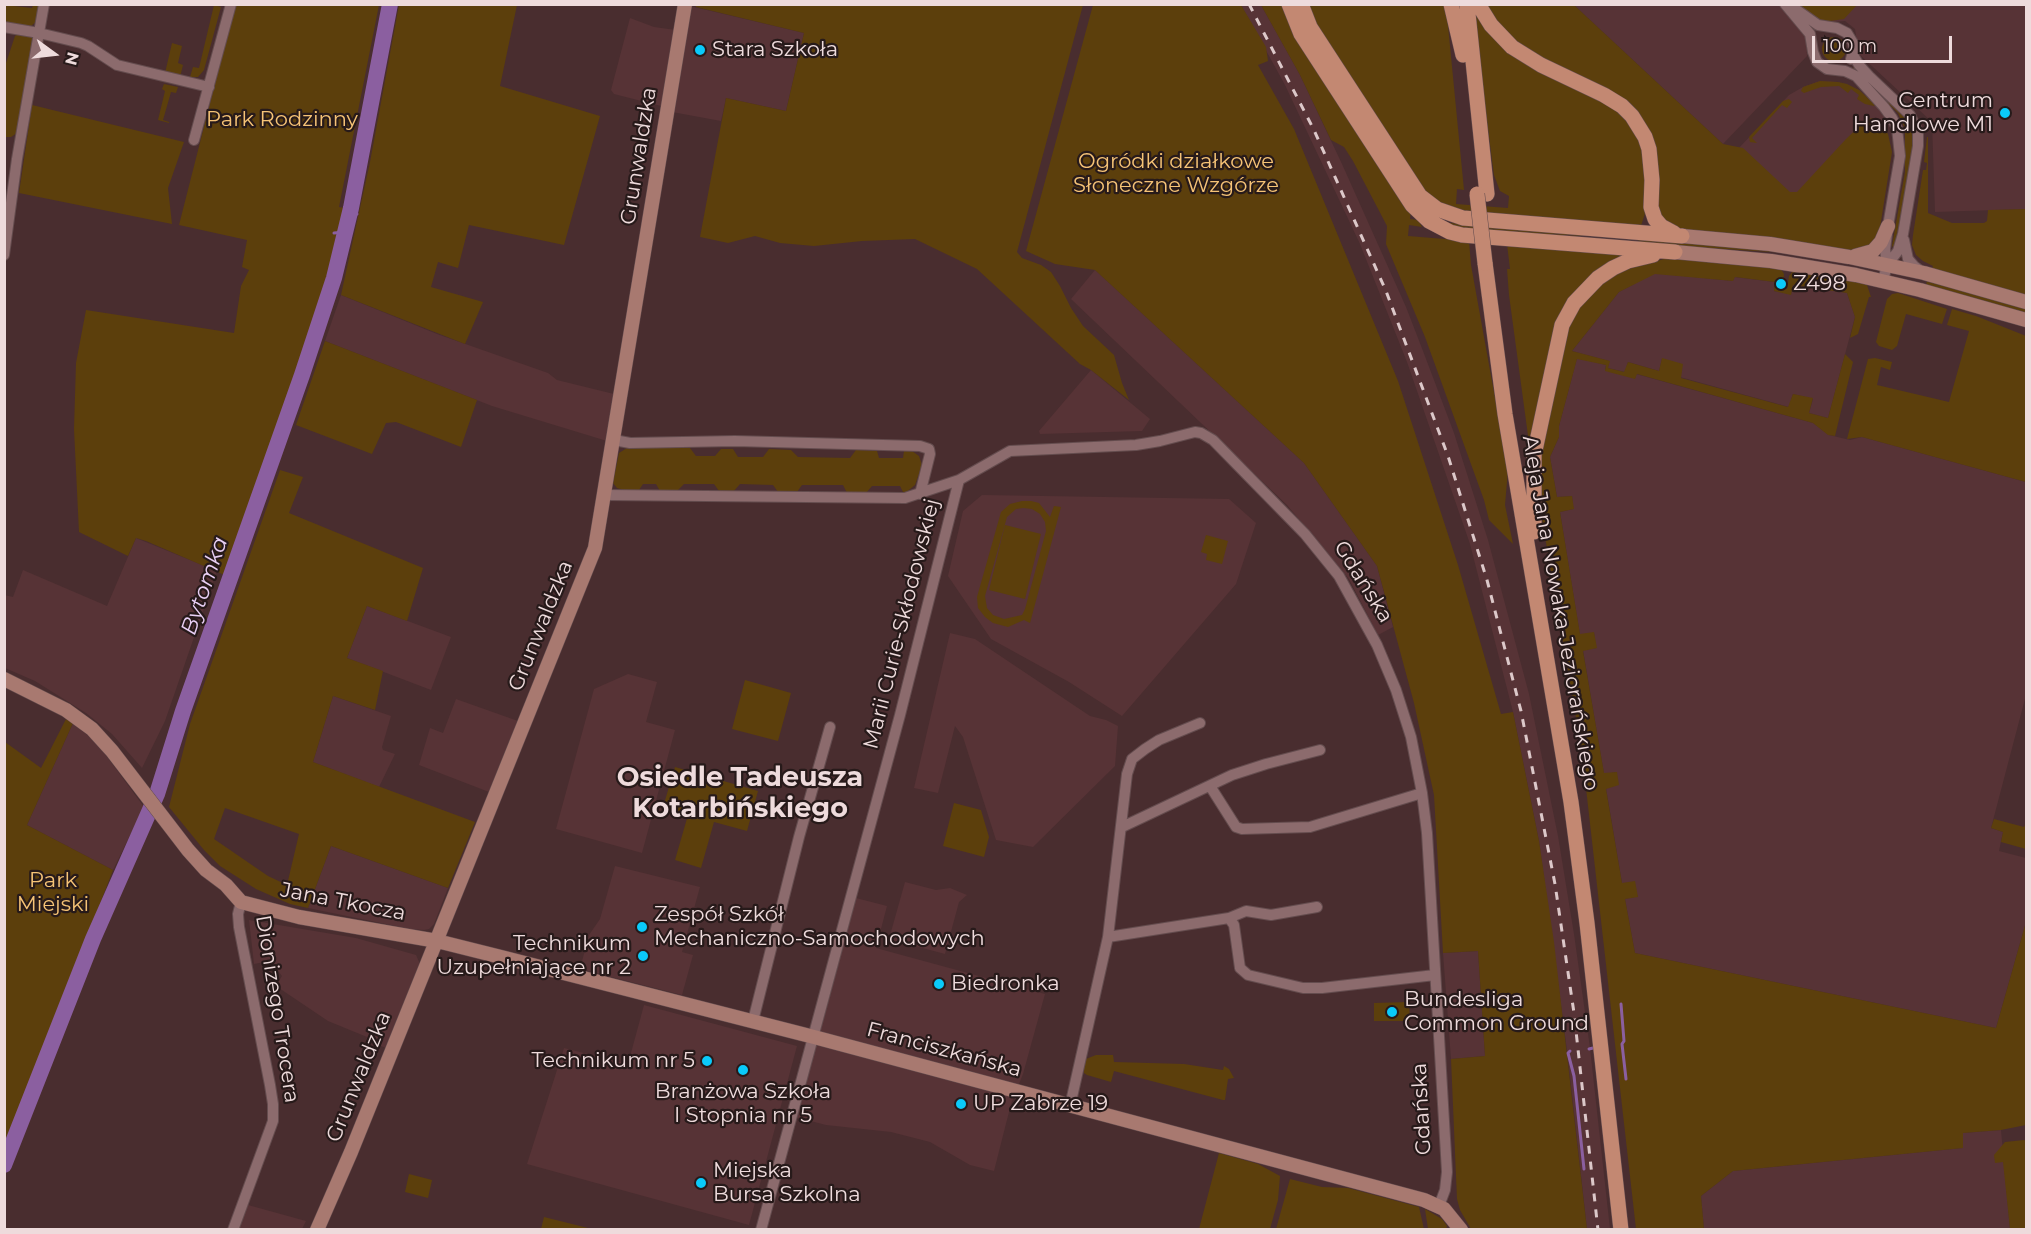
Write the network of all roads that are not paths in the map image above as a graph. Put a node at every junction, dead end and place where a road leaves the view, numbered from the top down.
1 (44, 4) edge
2 (231, 4) edge
3 (685, 4) edge
4 (1289, 4) edge
5 (1301, 4) edge
6 (1452, 4) edge
7 (1457, 4) edge
8 (1467, 4) edge
9 (1478, 4) edge
10 (1787, 4) edge
11 (4, 27) edge
12 (1830, 28) junction
13 (39, 33) junction
14 (1812, 47) junction
15 (1854, 54) junction
16 (1462, 55) junction
17 (1837, 70) junction
18 (209, 87) junction
19 (194, 140) dead end
20 (1482, 194) junction
21 (1651, 207) junction
22 (1888, 226) junction
23 (1639, 232) junction
24 (1903, 234) junction
25 (1682, 236) junction
26 (1611, 248) junction
27 (1675, 252) junction
28 (4, 255) edge
29 (1716, 255) junction
30 (1849, 257) junction
31 (1490, 263) junction
32 (1887, 265) junction
33 (1924, 273) junction
34 (1883, 281) junction
35 (2026, 302) edge
36 (2026, 320) edge
37 (614, 440) junction
38 (959, 480) junction
39 (920, 494) junction
40 (604, 495) junction
41 (1534, 532) junction
42 (4, 679) edge
43 (1200, 723) dead end
44 (830, 727) dead end
45 (1320, 750) dead end
46 (1210, 786) junction
47 (1422, 793) junction
48 (1122, 827) junction
49 (241, 902) junction
50 (1317, 907) dead end
51 (1229, 918) junction
52 (1108, 937) junction
53 (437, 941) junction
54 (1435, 975) junction
55 (753, 1021) junction
56 (814, 1037) junction
57 (1070, 1106) junction
58 (1439, 1206) junction
59 (233, 1230) edge
60 (317, 1230) edge
61 (761, 1230) edge
62 (1461, 1230) edge
63 (1621, 1230) edge
64 (1630, 1230) edge

1 - 13 street
2 - 18 street
3 - 37 street, Grunwaldzka
4 - 26 main road
5 - 23 main road
6 - 16 main road
7 - 16 main road, Aleja Jana Nowaka-Jeziorańskiego
8 - 20 main road, Aleja Jana Nowaka-Jeziorańskiego
9 - 21 main road
10 - 12 street
10 - 14 street
11 - 13 street
12 - 14 street
12 - 15 street
13 - 18 street
13 - 28 street
14 - 17 street
15 - 17 street
15 - 24 street
16 - 20 main road, Aleja Jana Nowaka-Jeziorańskiego
17 - 22 street
18 - 19 street
20 - 31 main road, Aleja Jana Nowaka-Jeziorańskiego
21 - 23 main road
21 - 25 main road
22 - 30 street
22 - 32 street
23 - 25 main road
23 - 26 main road
24 - 32 street
24 - 33 street
25 - 30 street
26 - 27 main road
27 - 29 street
27 - 41 main road
29 - 32 street
29 - 34 street
30 - 32 street
31 - 41 main road, Aleja Jana Nowaka-Jeziorańskiego
31 - 63 main road, Aleja Jana Nowaka-Jeziorańskiego
32 - 33 street
32 - 34 street
33 - 35 street
34 - 36 street
37 - 39 street
37 - 40 street, Grunwaldzka
38 - 39 street
38 - 47 street, Gdańska
38 - 56 street, Marii Curie-Skłodowskiej
39 - 40 street
40 - 53 street, Grunwaldzka
41 - 64 main road, Aleja Jana Nowaka-Jeziorańskiego
42 - 49 street, Dionizego Trocera
43 - 48 street
44 - 55 street
45 - 46 street
46 - 47 street
46 - 48 street
47 - 54 street, Gdańska
48 - 52 street
49 - 53 street, Jana Tkocza
49 - 59 street, Dionizego Trocera
50 - 51 street
51 - 52 street
51 - 54 street
52 - 57 street
53 - 55 street, Franciszkańska
53 - 60 street, Grunwaldzka
54 - 58 street, Gdańska
55 - 56 street, Franciszkańska
56 - 57 street, Franciszkańska
56 - 61 street, Marii Curie-Skłodowskiej
57 - 58 street, Franciszkańska
58 - 62 street

